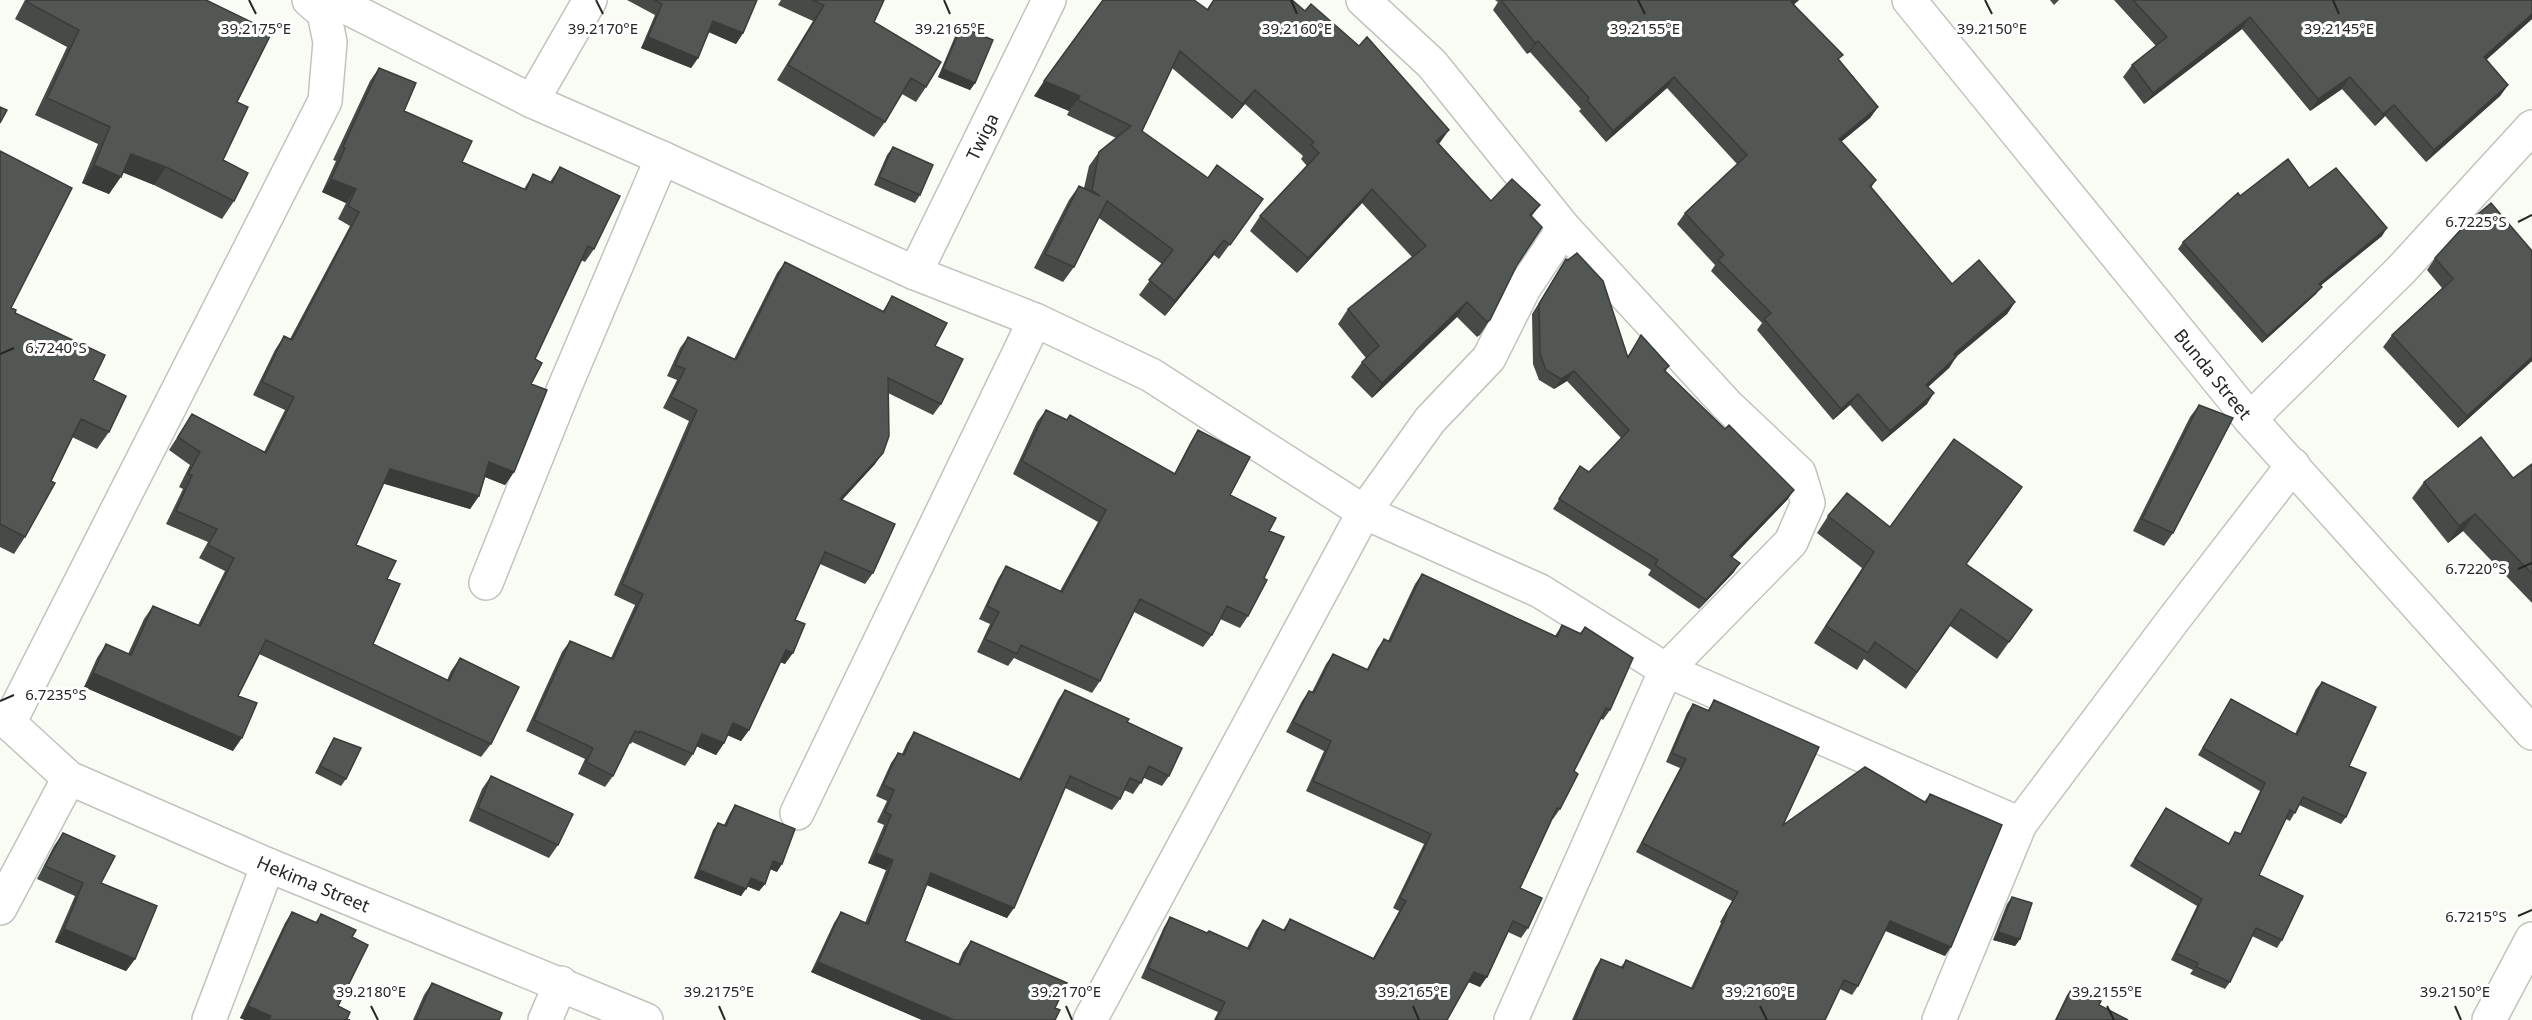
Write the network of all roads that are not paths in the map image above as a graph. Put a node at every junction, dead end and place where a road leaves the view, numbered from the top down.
1 (309, 0) edge
2 (332, 0) edge
3 (590, 0) edge
4 (1050, 0) edge
5 (1363, 0) edge
6 (1920, 4) edge
7 (532, 101) junction
8 (2532, 127) edge
9 (662, 158) junction
10 (1564, 228) junction
11 (915, 273) junction
12 (1035, 320) junction
13 (2250, 419) junction
14 (2293, 465) junction
15 (1364, 512) junction
16 (486, 583) dead end
17 (1666, 670) junction
18 (5, 721) edge
19 (2532, 733) edge
20 (69, 778) junction
21 (797, 813) dead end
22 (2020, 824) junction
23 (268, 865) junction
24 (0, 908) edge
25 (2532, 939) edge
26 (561, 983) junction
27 (209, 1020) edge
28 (545, 1020) edge
29 (646, 1020) edge
30 (1090, 1020) edge
31 (1511, 1020) edge
32 (1939, 1020) edge
33 (2489, 1020) edge

1 - 18 street
2 - 7 street
3 - 7 street
4 - 11 street, Twiga
5 - 10 street
6 - 13 street, Bunda Street
7 - 9 street
8 - 13 street
9 - 11 street
9 - 16 street
10 - 15 street
10 - 17 street
11 - 12 street
12 - 15 street
12 - 21 street
13 - 14 street, Bunda Street
14 - 19 street, Bunda Street
14 - 22 street
15 - 17 street
15 - 30 street
17 - 22 street
17 - 31 street
18 - 20 street, Hekima Street
20 - 23 street, Hekima Street
20 - 24 street
22 - 32 street
23 - 26 street, Hekima Street
23 - 27 street
25 - 33 street
26 - 28 street
26 - 29 street, Hekima Street

